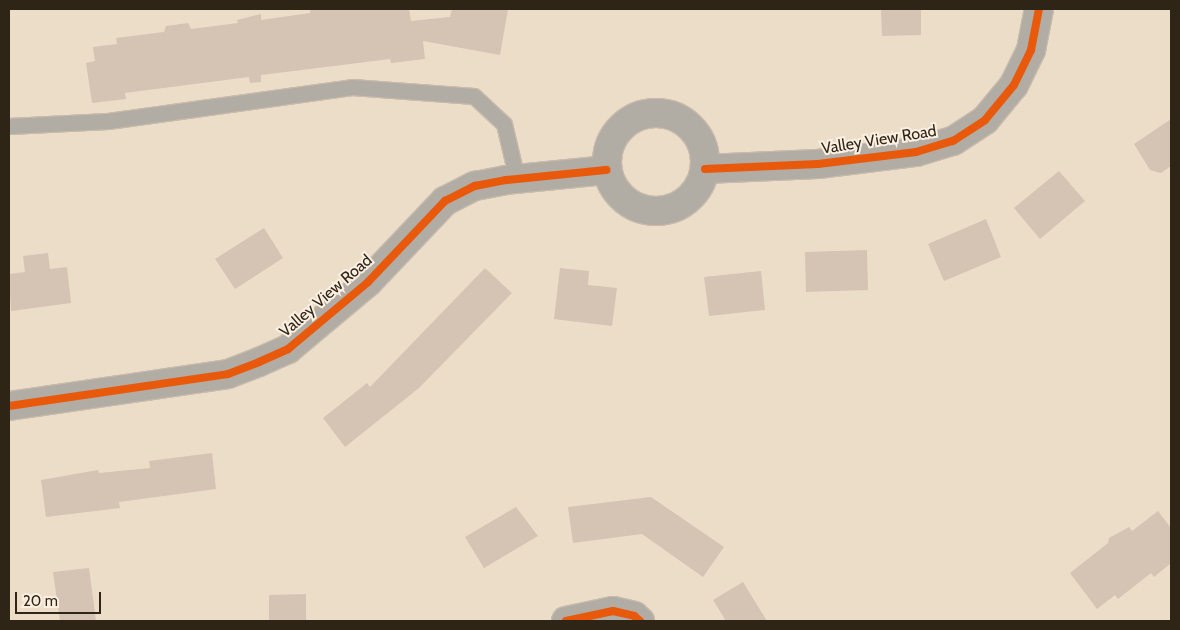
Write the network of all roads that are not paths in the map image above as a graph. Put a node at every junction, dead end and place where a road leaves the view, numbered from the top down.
1 (1040, 9) edge
2 (9, 126) edge
3 (607, 162) junction
4 (705, 169) junction
5 (517, 179) junction
6 (9, 406) edge
7 (566, 621) edge
8 (640, 621) edge

1 - 4 street, Valley View Road
2 - 5 lane
3 - 4 street
3 - 4 street
3 - 5 street, Valley View Road
5 - 6 street, Valley View Road
7 - 8 street

